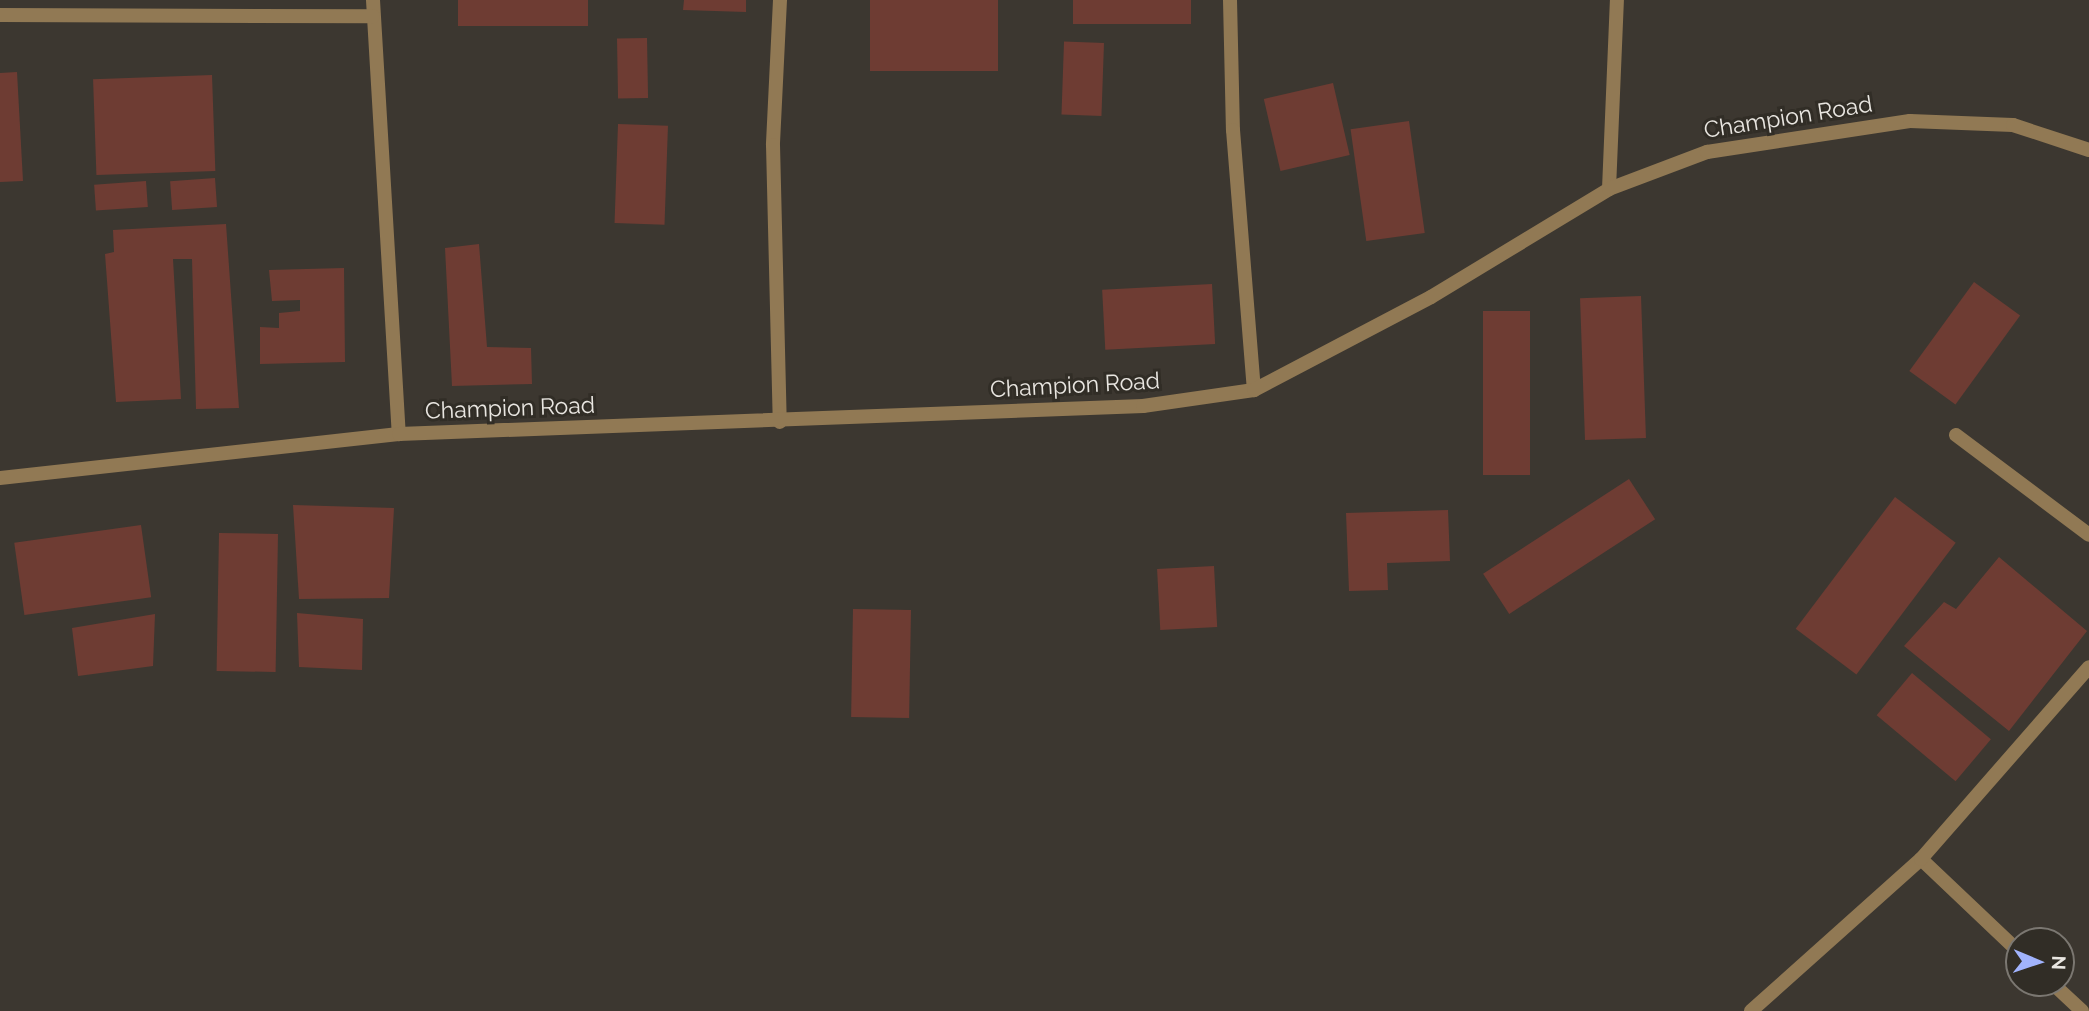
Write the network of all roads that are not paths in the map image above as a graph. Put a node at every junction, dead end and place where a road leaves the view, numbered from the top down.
1 (373, 0) edge
2 (780, 0) edge
3 (1230, 0) edge
4 (1617, 0) edge
5 (0, 15) edge
6 (373, 16) junction
7 (2089, 150) edge
8 (1609, 189) junction
9 (1254, 390) junction
10 (780, 422) junction
11 (399, 434) junction
12 (1955, 435) dead end
13 (0, 478) edge
14 (2089, 535) edge
15 (2089, 667) edge
16 (1921, 859) junction
17 (2005, 939) edge
18 (2067, 997) edge
19 (1751, 1011) edge
20 (2082, 1011) edge

1 - 6 street
2 - 10 street
3 - 9 street
4 - 8 street
5 - 6 street
6 - 11 street
7 - 8 street, Champion Road
8 - 9 street, Champion Road
9 - 10 street, Champion Road
10 - 11 street, Champion Road
11 - 13 street, Champion Road
12 - 14 street
15 - 16 street
16 - 17 street
16 - 19 street
18 - 20 street

